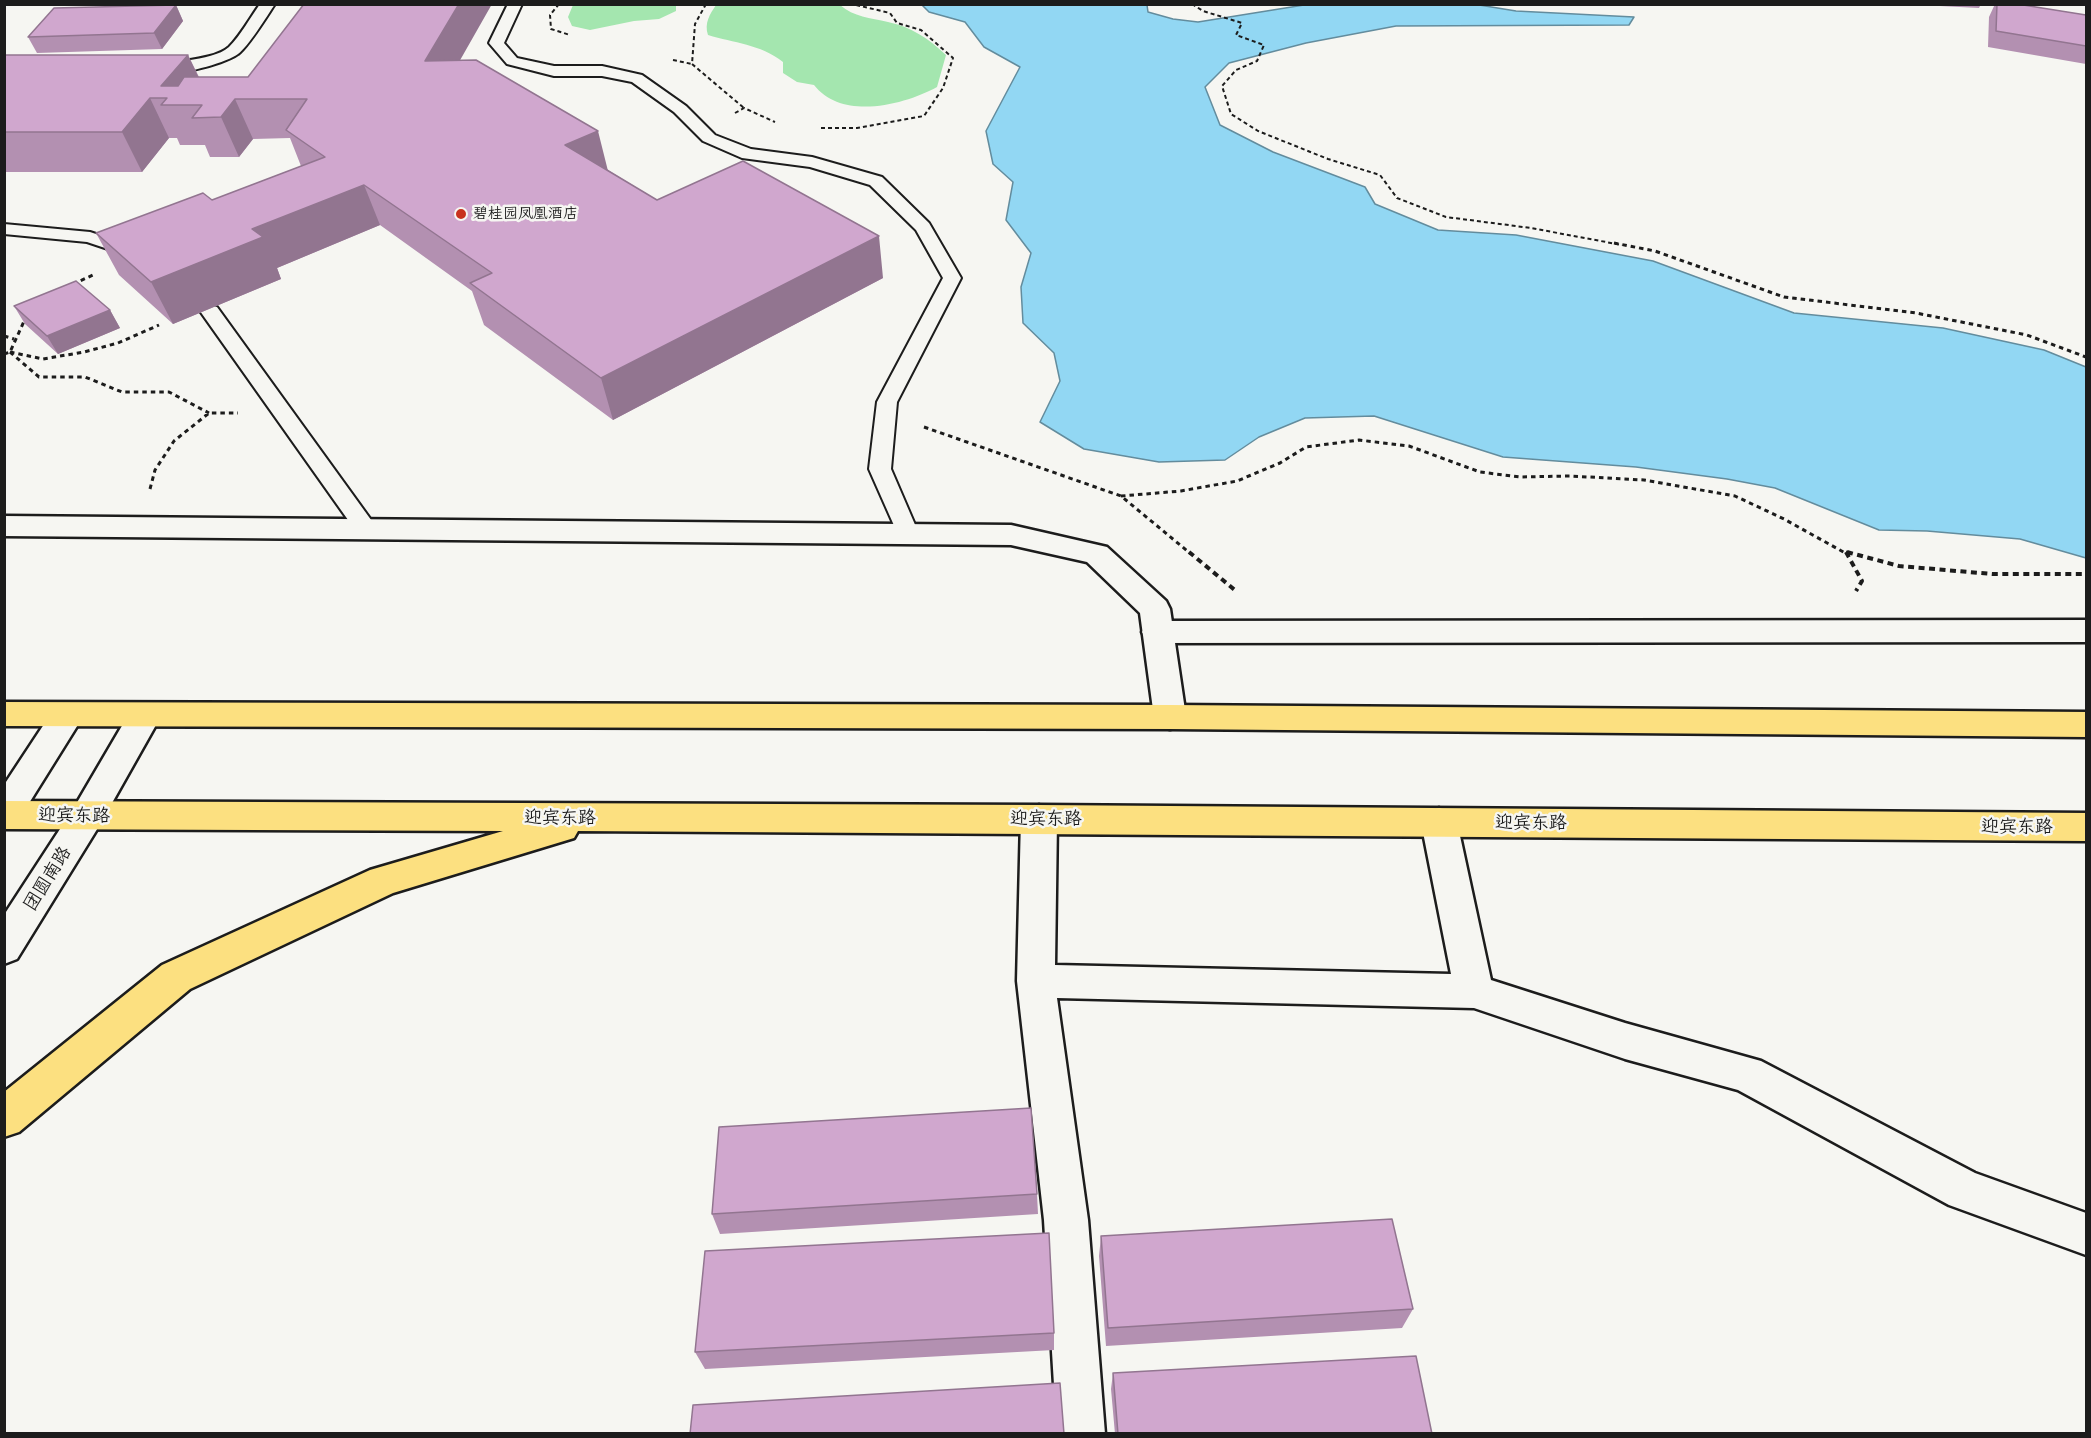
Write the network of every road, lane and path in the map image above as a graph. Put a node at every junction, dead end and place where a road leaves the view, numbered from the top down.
1 (268, 4) edge
2 (515, 4) edge
3 (706, 4) edge
4 (852, 4) edge
5 (1192, 4) edge
6 (141, 70) edge
7 (744, 108) junction
8 (780, 123) dead end
9 (820, 128) dead end
10 (702, 130) junction
11 (4, 229) edge
12 (150, 258) edge
13 (98, 272) dead end
14 (66, 288) edge
15 (210, 311) edge
16 (31, 312) edge
17 (159, 325) edge
18 (4, 336) edge
19 (14, 339) junction
20 (10, 352) junction
21 (4, 354) edge
22 (2086, 357) edge
23 (282, 413) junction
24 (885, 413) junction
25 (209, 414) junction
26 (1121, 495) junction
27 (4, 526) edge
28 (116, 527) junction
29 (366, 530) junction
30 (908, 534) junction
31 (1846, 552) junction
32 (2086, 574) edge
33 (2086, 631) edge
34 (1158, 632) junction
35 (1285, 632) junction
36 (1867, 632) junction
37 (4, 714) edge
38 (68, 715) junction
39 (145, 716) junction
40 (1170, 717) junction
41 (2086, 725) edge
42 (4, 814) edge
43 (87, 816) junction
44 (597, 818) junction
45 (1039, 819) junction
46 (1439, 822) junction
47 (2086, 827) edge
48 (4, 948) edge
49 (1036, 981) junction
50 (1474, 991) junction
51 (4, 1118) edge
52 (2086, 1234) edge
53 (1081, 1434) edge

1 - 6 lane
2 - 10 lane
3 - 7 path
4 - 9 path
5 - 22 path
7 - 8 path
7 - 10 path
10 - 24 lane
11 - 12 lane
13 - 14 path
15 - 23 lane
16 - 19 path
17 - 20 path
18 - 19 path
19 - 20 path
20 - 21 path
20 - 25 path
23 - 25 path
23 - 29 lane
24 - 26 path
24 - 30 lane
25 - 28 path
26 - 31 path
26 - 35 path
27 - 28 street
28 - 29 street
29 - 30 street
30 - 34 street
31 - 32 path
31 - 36 path
33 - 36 street
34 - 35 street
34 - 40 street
35 - 36 street
37 - 38 highway
38 - 39 highway
38 - 42 street
39 - 40 highway
39 - 43 street, 团圆南路
40 - 41 highway
42 - 43 highway, 迎宾东路
43 - 44 highway, 迎宾东路
43 - 48 street, 团圆南路
44 - 45 highway, 迎宾东路
44 - 51 highway
45 - 46 highway, 迎宾东路
45 - 49 street
46 - 47 highway, 迎宾东路
46 - 50 street
49 - 50 street
49 - 53 street
50 - 52 street

